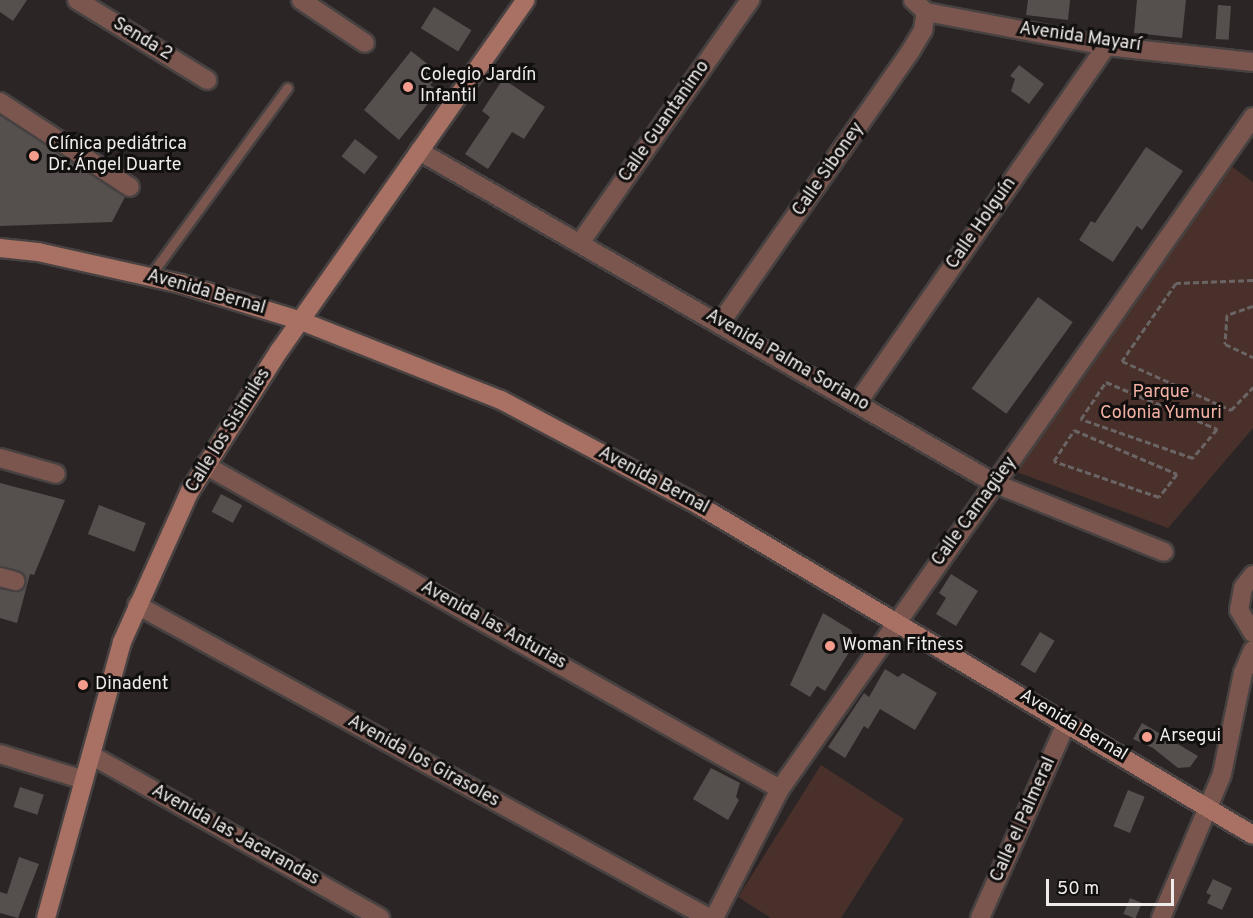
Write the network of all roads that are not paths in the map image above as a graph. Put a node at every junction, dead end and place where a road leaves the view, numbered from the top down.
1 (77, 0) edge
2 (301, 0) edge
3 (526, 0) edge
4 (750, 0) edge
5 (919, 6) edge
6 (365, 43) dead end
7 (1106, 46) junction
8 (1253, 62) edge
9 (207, 80) dead end
10 (286, 88) dead end
11 (0, 102) edge
12 (1253, 117) edge
13 (419, 150) junction
14 (130, 187) dead end
15 (580, 243) junction
16 (0, 248) edge
17 (150, 276) junction
18 (301, 321) junction
19 (721, 322) junction
20 (858, 402) junction
21 (0, 458) edge
22 (205, 465) junction
23 (56, 474) dead end
24 (996, 484) junction
25 (1164, 552) dead end
26 (1253, 575) edge
27 (137, 605) junction
28 (896, 622) junction
29 (1253, 633) edge
30 (1253, 650) edge
31 (1067, 722) junction
32 (0, 754) edge
33 (91, 755) junction
34 (84, 780) junction
35 (780, 789) junction
36 (1207, 806) junction
37 (1253, 836) edge
38 (46, 918) edge
39 (380, 918) edge
40 (709, 918) edge
41 (714, 918) edge
42 (980, 918) edge
43 (1161, 918) edge

1 - 9 street, Senda 2
2 - 6 street
3 - 13 main road, Calle los Sisimiles
4 - 15 street, Calle Guantanimo
5 - 7 street, Avenida Mayarí
5 - 19 street, Calle Siboney
7 - 8 street, Avenida Mayarí
7 - 20 street, Calle Holguín
10 - 17 lane
11 - 14 street
12 - 24 street, Calle Camagüey
13 - 15 street, Avenida Palma Soriano
13 - 18 main road, Calle los Sisimiles
15 - 19 street, Avenida Palma Soriano
16 - 17 main road, Avenida Bernal
17 - 18 main road, Avenida Bernal
18 - 22 main road, Calle los Sisimiles
18 - 28 main road, Avenida Bernal
19 - 20 street, Avenida Palma Soriano
20 - 24 street, Avenida Palma Soriano
21 - 23 street
22 - 27 main road, Calle los Sisimiles
22 - 35 street, Avenida las Anturias
24 - 25 street, Avenida Palma Soriano
24 - 28 street, Calle Camagüey
26 - 29 street
27 - 33 main road, Calle los Sisimiles
27 - 40 street, Avenida los Girasoles
28 - 31 main road, Avenida Bernal
28 - 35 street, Calle Camagüey
30 - 36 street
31 - 36 main road, Avenida Bernal
31 - 42 street, Calle el Palmeral
32 - 34 street
33 - 34 main road, Calle los Sisimiles
33 - 39 street, Avenida las Jacarandas
34 - 38 main road, Calle los Sisimiles
35 - 41 street, Calle Camagüey
36 - 37 main road, Avenida Bernal
36 - 43 street

